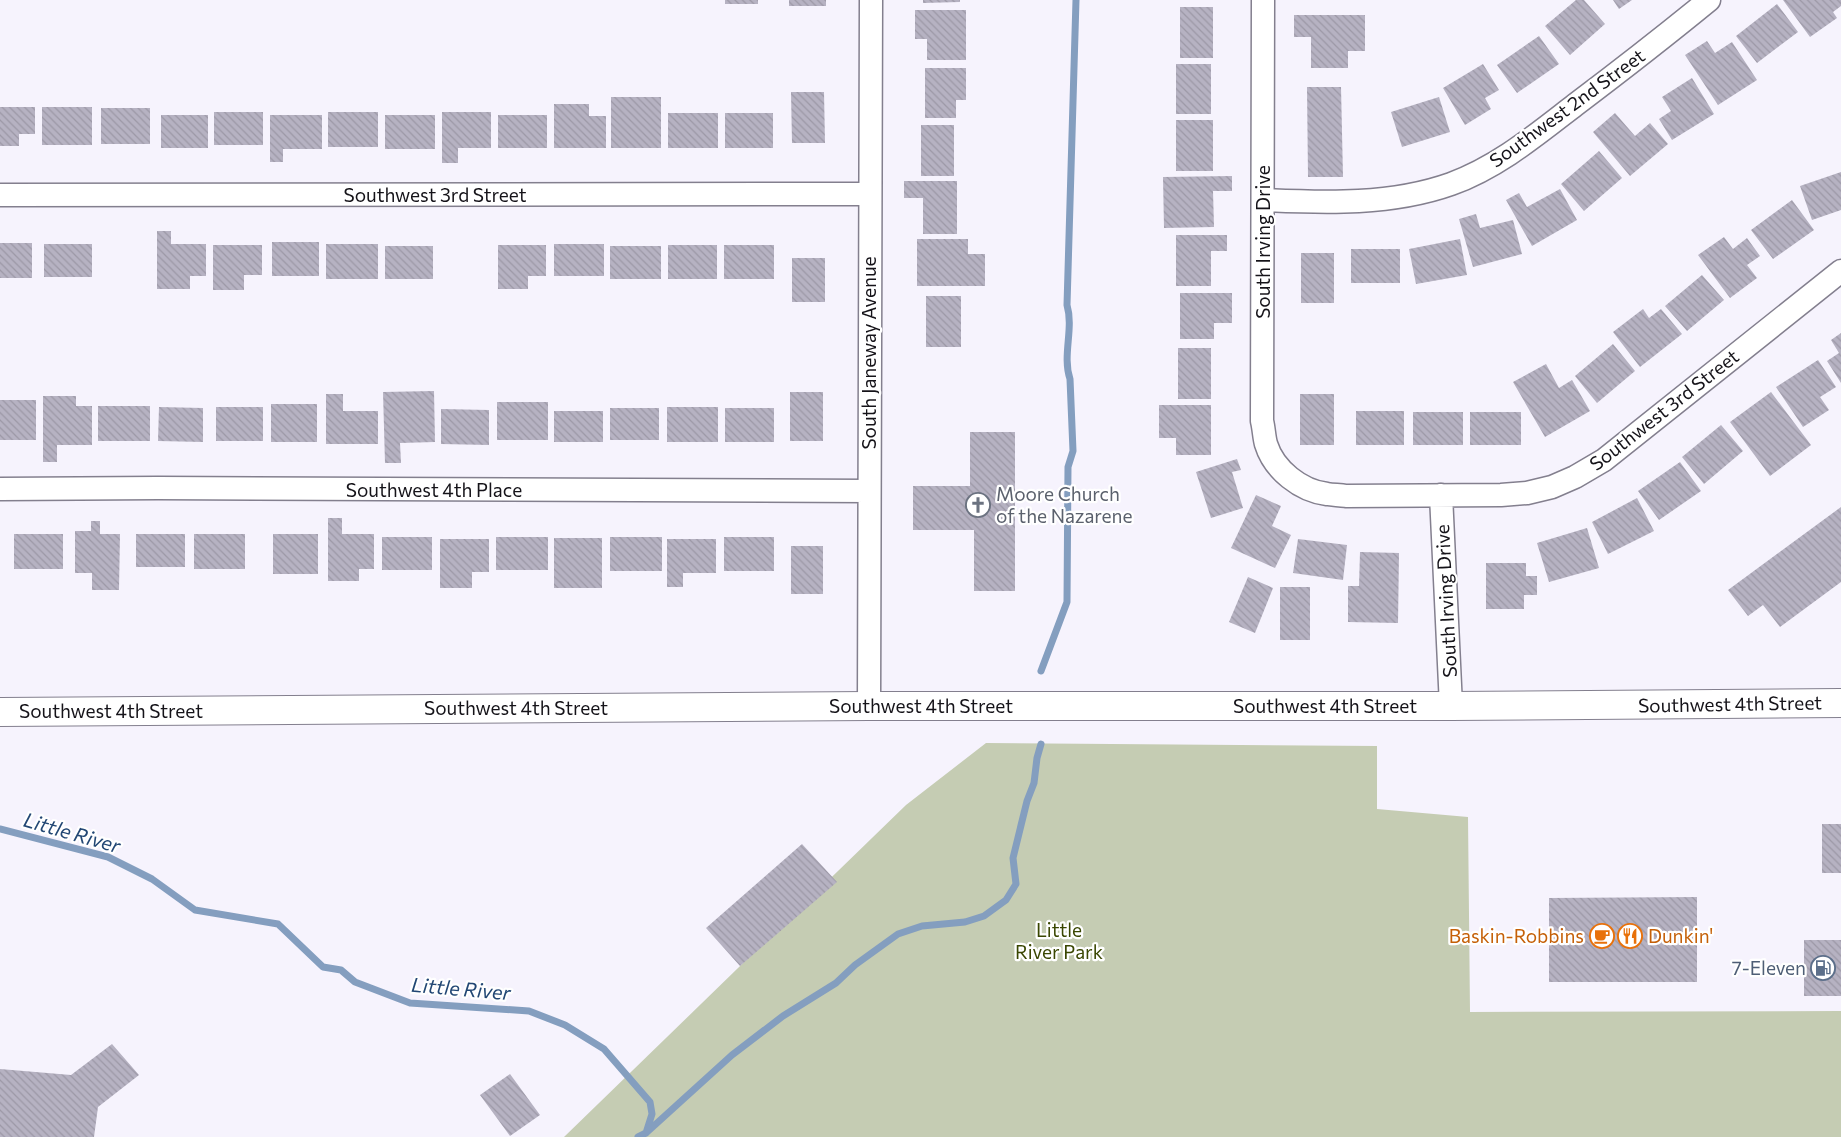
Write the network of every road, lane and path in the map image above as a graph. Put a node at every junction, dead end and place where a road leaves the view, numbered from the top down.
1 (871, 0) edge
2 (1263, 0) edge
3 (1710, 0) edge
4 (870, 194) junction
5 (0, 195) edge
6 (1264, 200) junction
7 (1841, 271) edge
8 (1288, 477) joint
9 (0, 489) edge
10 (869, 491) junction
11 (1441, 495) junction
12 (1841, 703) edge
13 (869, 706) junction
14 (1451, 706) junction
15 (0, 712) edge

1 - 4 street, South Janeway Avenue
2 - 6 street, South Irving Drive
3 - 6 street, Southwest 2nd Street
4 - 5 street, Southwest 3rd Street
4 - 10 street, South Janeway Avenue
6 - 8 street, South Irving Drive
7 - 11 street, Southwest 3rd Street
8 - 11 street, Southwest 3rd Street
9 - 10 street, Southwest 4th Place
10 - 13 street, South Janeway Avenue
11 - 14 street, South Irving Drive
12 - 14 main road, Southwest 4th Street
13 - 14 main road, Southwest 4th Street
13 - 15 main road, Southwest 4th Street

